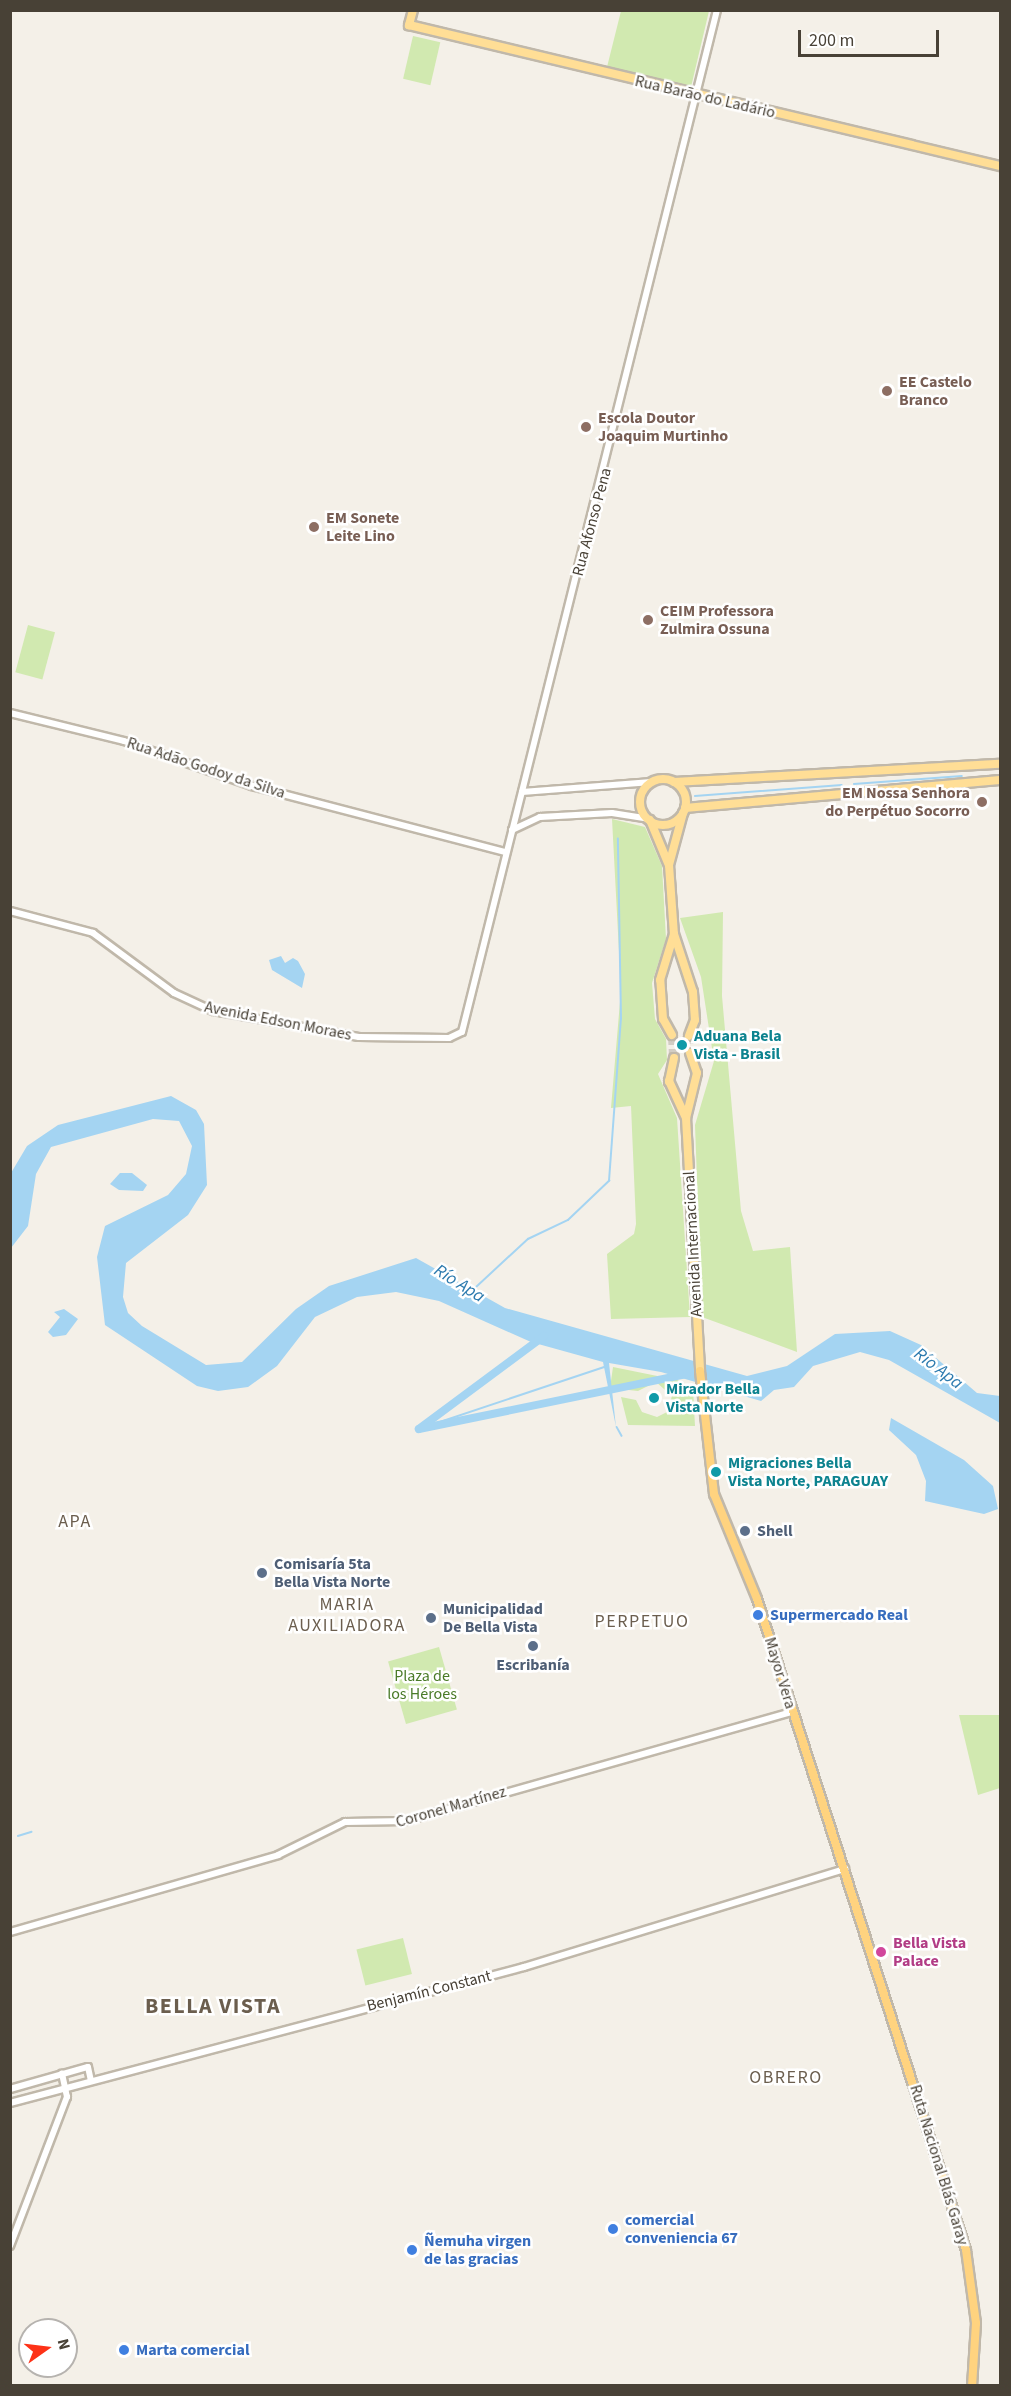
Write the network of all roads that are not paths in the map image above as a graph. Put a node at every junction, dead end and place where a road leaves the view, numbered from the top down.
1 (413, 10) edge
2 (717, 10) edge
3 (697, 94) junction
4 (1000, 166) edge
5 (10, 713) edge
6 (1000, 764) edge
7 (1000, 780) edge
8 (652, 782) junction
9 (674, 782) junction
10 (522, 792) junction
11 (684, 811) junction
12 (649, 820) junction
13 (512, 831) junction
14 (506, 852) junction
15 (669, 865) junction
16 (10, 911) edge
17 (674, 934) junction
18 (462, 1032) joint
19 (686, 1118) junction
20 (700, 1371) joint
21 (791, 1712) junction
22 (845, 1869) junction
23 (10, 1932) edge
24 (870, 1950) joint
25 (62, 2074) junction
26 (91, 2081) junction
27 (65, 2087) junction
28 (10, 2090) edge
29 (10, 2103) edge
30 (10, 2246) edge
31 (972, 2385) edge

1 - 3 main road, Rua Barão do Ladário
2 - 3 street, Rua Afonso Pena
3 - 4 main road, Rua Barão do Ladário
3 - 10 street, Rua Afonso Pena
5 - 14 street, Rua Adão Godoy da Silva
6 - 9 main road
7 - 11 main road
8 - 9 main road
8 - 10 street
8 - 12 main road
9 - 11 main road
10 - 13 street, Rua Afonso Pena
11 - 12 main road
11 - 15 main road
12 - 13 street
12 - 15 main road
13 - 14 street, Rua Afonso Pena
14 - 18 street, Rua Afonso Pena
15 - 17 main road
16 - 18 street, Avenida Edson Moraes
17 - 17 main road
19 - 19 main road, Avenida Internacional
19 - 20 main road, Avenida Internacional
20 - 21 highway, Mayor Vera
21 - 22 highway, Mayor Vera
21 - 23 street, Coronel Martínez
22 - 24 highway, Mayor Vera
22 - 26 street, Benjamín Constant
24 - 31 highway, Ruta Nacional Blás Garay
25 - 26 street
25 - 27 street
25 - 28 street
26 - 27 street, Benjamín Constant
27 - 29 street, Benjamín Constant
27 - 30 street

